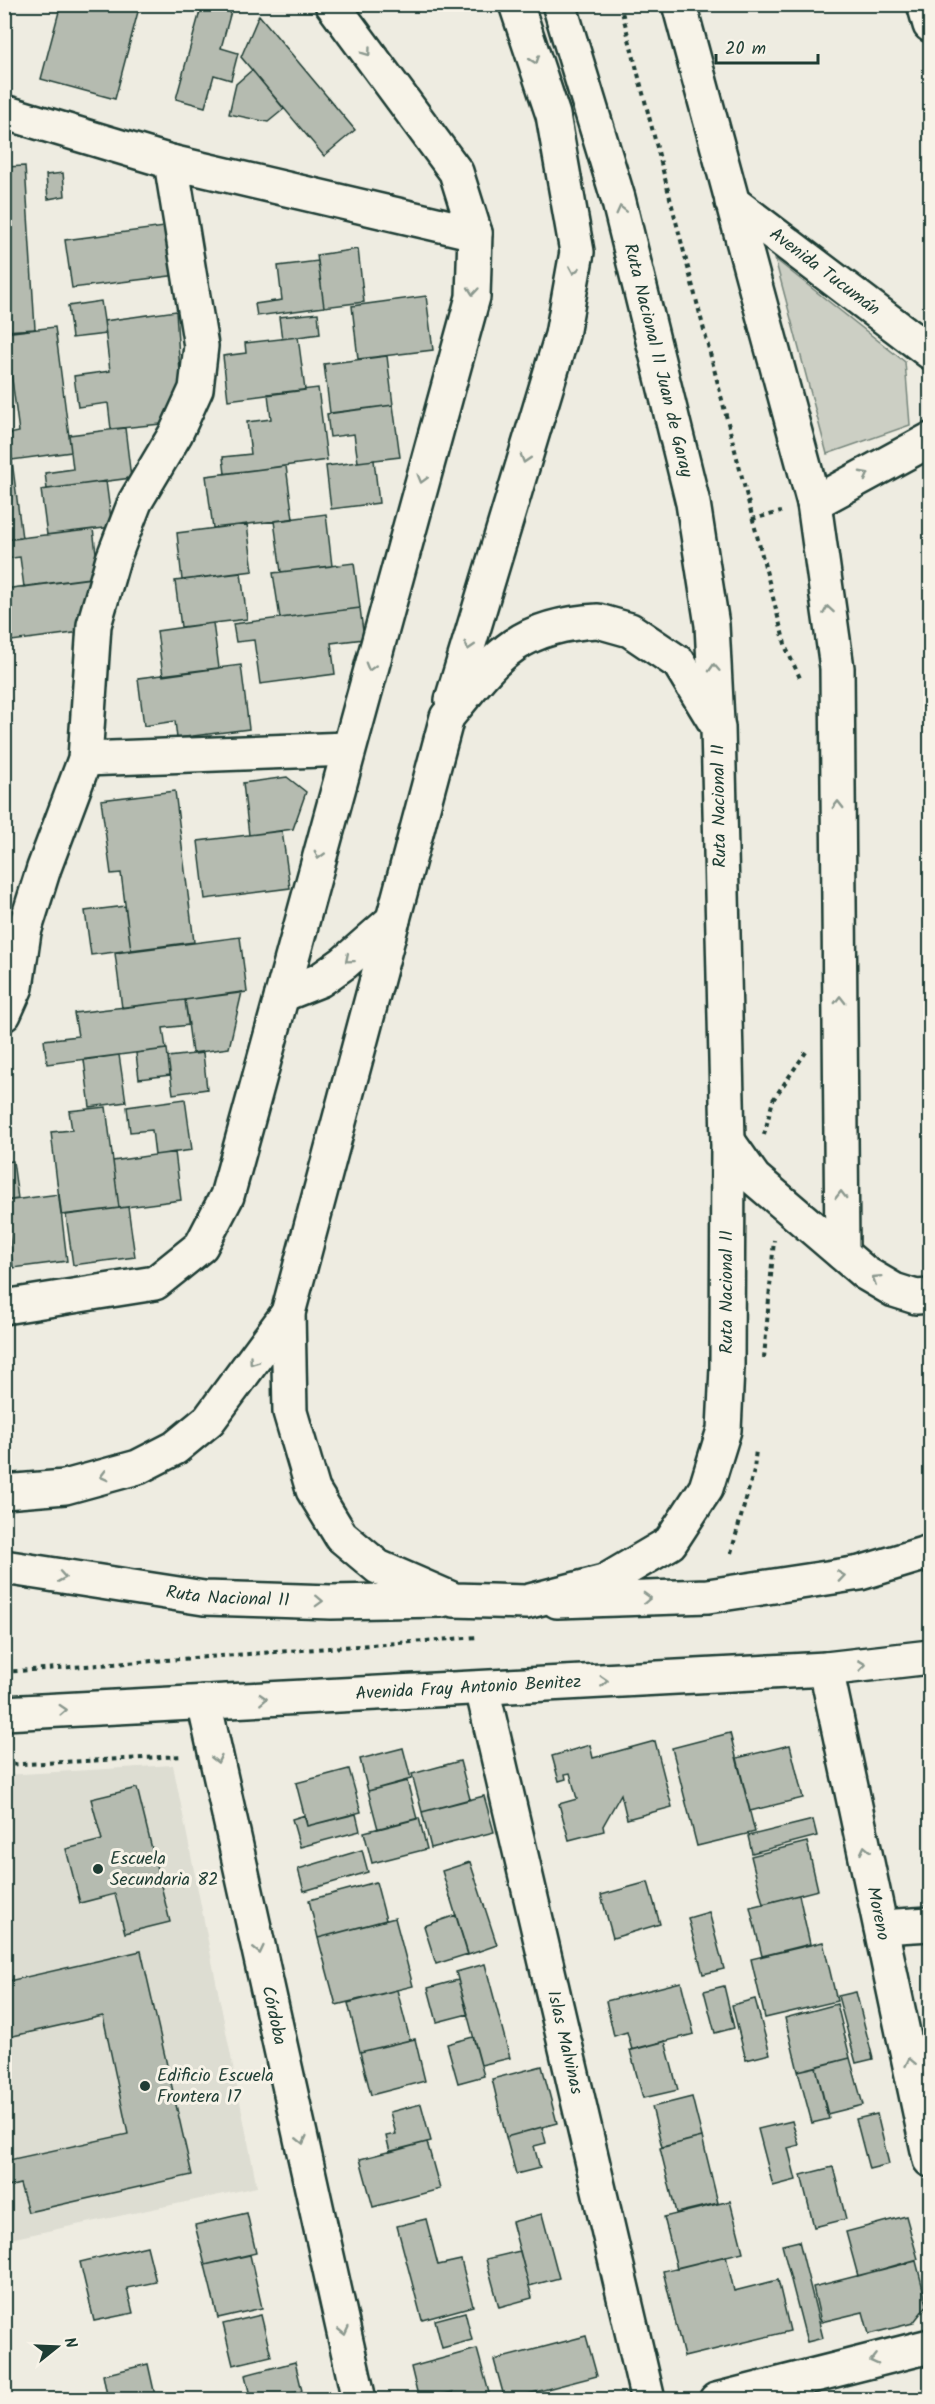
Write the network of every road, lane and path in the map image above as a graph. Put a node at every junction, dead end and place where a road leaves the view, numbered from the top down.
1 (332, 4) edge
2 (516, 4) edge
3 (559, 4) edge
4 (679, 4) edge
5 (924, 4) edge
6 (930, 25) edge
7 (4, 112) edge
8 (171, 162) junction
9 (732, 202) junction
10 (475, 233) junction
11 (923, 347) edge
12 (930, 379) edge
13 (930, 440) edge
14 (814, 503) junction
15 (447, 717) junction
16 (718, 727) junction
17 (348, 748) junction
18 (85, 759) junction
19 (393, 920) junction
20 (282, 995) junction
21 (4, 1014) edge
22 (728, 1141) junction
23 (842, 1253) junction
24 (930, 1296) edge
25 (4, 1307) edge
26 (288, 1313) junction
27 (4, 1492) edge
28 (930, 1552) edge
29 (4, 1567) edge
30 (454, 1600) junction
31 (526, 1602) junction
32 (490, 1637) dead end
33 (930, 1657) edge
34 (826, 1669) junction
35 (4, 1672) edge
36 (482, 1688) junction
37 (204, 1702) junction
38 (4, 1713) edge
39 (216, 1753) junction
40 (4, 1765) edge
41 (930, 1924) edge
42 (881, 1927) junction
43 (930, 2160) edge
44 (930, 2346) edge
45 (359, 2400) edge
46 (648, 2400) edge
47 (716, 2400) edge

1 -> 10 main road
2 -> 15 main road
16 -> 3 main road, Ruta Nacional 11 Juan de Garay
4 - 9 main road
5 - 6 main road
7 - 8 main road
8 - 10 main road
8 - 18 main road
9 - 11 main road, Avenida Tucumán
9 - 14 main road
10 -> 17 main road
11 - 12 main road, Avenida Tucumán
14 -> 13 main road
23 -> 14 main road
15 - 16 main road, Ruta Nacional 11
15 - 19 main road, Ruta Nacional 11
16 - 22 main road, Ruta Nacional 11
17 - 18 main road
17 -> 20 main road
18 - 21 main road
19 -> 20 main road
19 - 26 main road, Ruta Nacional 11
20 - 25 main road
22 - 23 main road
22 - 31 main road, Ruta Nacional 11
24 -> 23 main road
26 -> 27 main road, Ruta Nacional 11
26 - 30 main road, Ruta Nacional 11
31 -> 28 main road
29 -> 30 main road, Ruta Nacional 11
30 - 31 main road, Ruta Nacional 11
32 - 35 path
34 -> 33 main road, Avenida Fray Antonio Benitez
36 -> 34 main road, Avenida Fray Antonio Benitez
42 -> 34 main road, Moreno
37 -> 36 main road, Avenida Fray Antonio Benitez
36 - 46 main road, Islas Malvinas
38 -> 37 main road, Avenida Fray Antonio Benitez
37 - 39 main road, Córdoba
39 - 40 path
39 -> 45 main road, Córdoba
41 - 42 main road
43 -> 42 main road, Moreno
44 -> 47 main road

